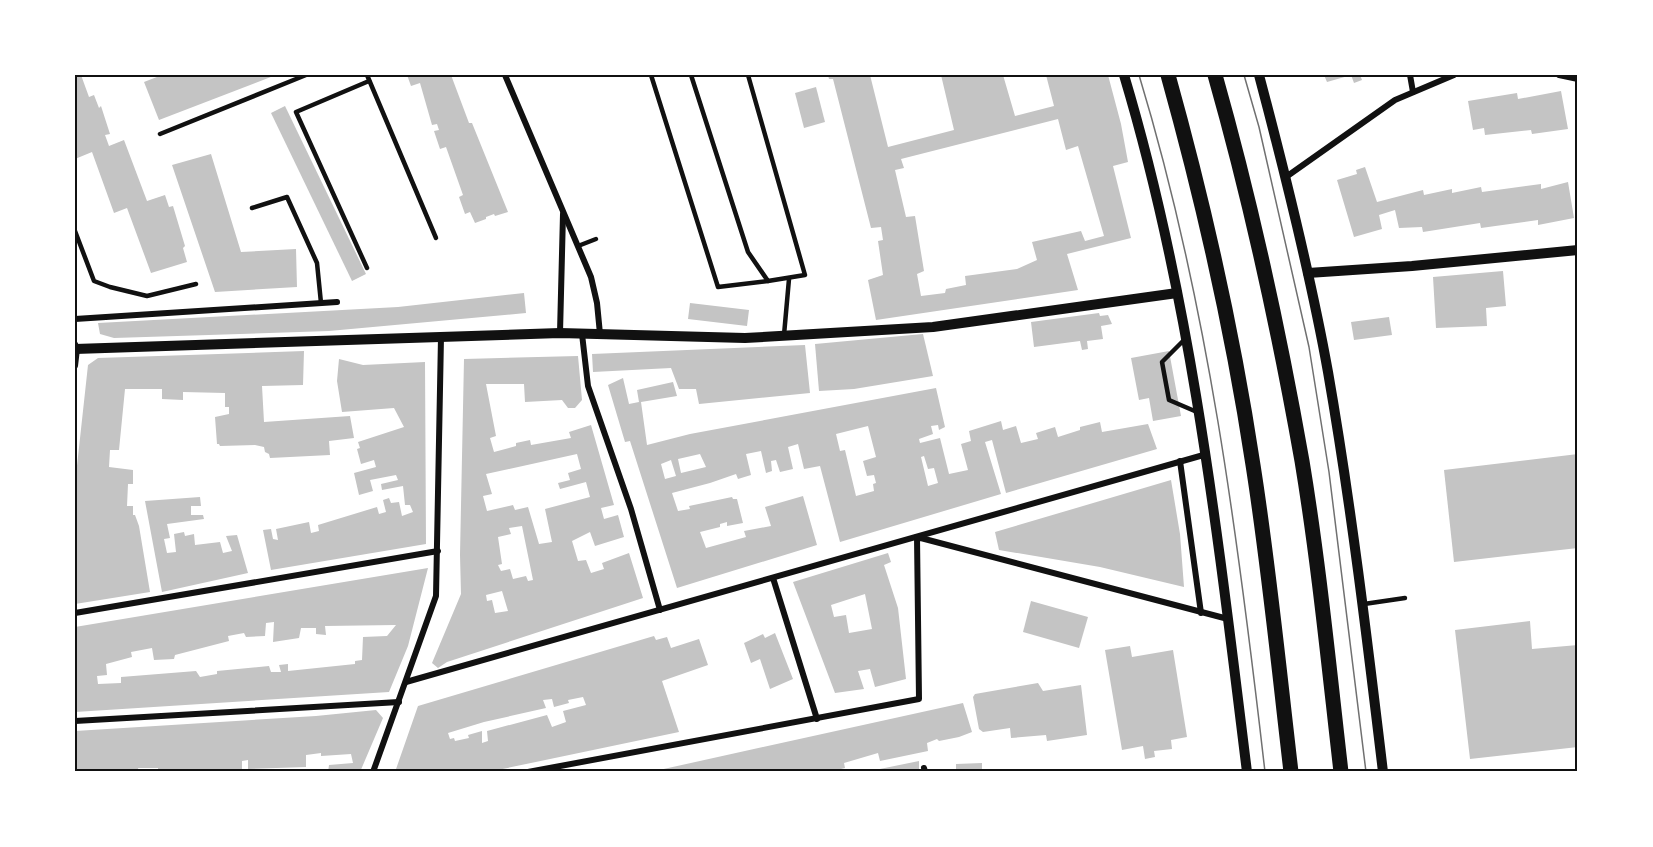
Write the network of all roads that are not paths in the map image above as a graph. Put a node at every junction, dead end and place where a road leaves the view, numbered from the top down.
1 (306, 75) edge
2 (367, 75) edge
3 (505, 75) edge
4 (651, 75) edge
5 (691, 75) edge
6 (748, 75) edge
7 (1124, 75) edge
8 (1168, 75) edge
9 (1215, 75) edge
10 (1259, 75) edge
11 (1410, 75) edge
12 (1454, 75) edge
13 (1559, 75) edge
14 (1578, 79) edge
15 (369, 81) junction
16 (1413, 92) junction
17 (160, 134) dead end
18 (1286, 177) junction
19 (252, 208) dead end
20 (563, 210) junction
21 (75, 231) edge
22 (436, 238) dead end
23 (596, 238) dead end
24 (578, 246) junction
25 (1578, 250) edge
26 (367, 268) dead end
27 (1308, 273) junction
28 (789, 279) junction
29 (768, 281) junction
30 (196, 284) dead end
31 (1177, 293) junction
32 (337, 302) dead end
33 (321, 303) junction
34 (75, 319) edge
35 (560, 333) junction
36 (582, 334) junction
37 (600, 334) junction
38 (784, 335) junction
39 (441, 338) junction
40 (1186, 338) junction
41 (76, 347) edge
42 (75, 366) edge
43 (1199, 413) junction
44 (1207, 454) junction
45 (1179, 461) junction
46 (917, 537) junction
47 (438, 551) junction
48 (773, 578) junction
49 (1406, 598) dead end
50 (1363, 604) junction
51 (660, 610) junction
52 (75, 613) edge
53 (1201, 613) junction
54 (1228, 619) junction
55 (406, 682) junction
56 (399, 702) junction
57 (817, 719) junction
58 (75, 721) edge
59 (373, 772) edge
60 (528, 772) edge
61 (1247, 772) edge
62 (1291, 772) edge
63 (1341, 772) edge
64 (1383, 772) edge

1 - 17 lane
2 - 15 lane
3 - 20 street
4 - 29 lane
5 - 29 lane
6 - 28 lane
7 - 31 street
8 - 62 main road
9 - 63 main road
10 - 18 street
11 - 16 street
12 - 16 street
13 - 14 street
15 - 22 lane
15 - 26 lane
16 - 18 street
18 - 27 street
19 - 33 lane
20 - 24 street
20 - 35 street
21 - 30 lane
23 - 24 lane
24 - 37 street
25 - 27 street
27 - 50 street
28 - 29 lane
28 - 38 lane
31 - 38 street
31 - 40 street
32 - 33 street
33 - 34 street
35 - 36 street
35 - 39 street
36 - 37 street
36 - 51 street
37 - 38 street
39 - 41 street
39 - 47 street
40 - 43 street
40 - 43 lane
41 - 42 street
43 - 44 street
44 - 45 street
44 - 54 street
45 - 46 street
45 - 53 street
46 - 48 street
46 - 53 street
46 - 57 street
47 - 52 street
47 - 55 street
48 - 51 street
48 - 57 street
49 - 50 lane
50 - 64 street
51 - 55 street
53 - 54 street
54 - 61 street
55 - 56 street
56 - 58 street
56 - 59 street
57 - 60 street

